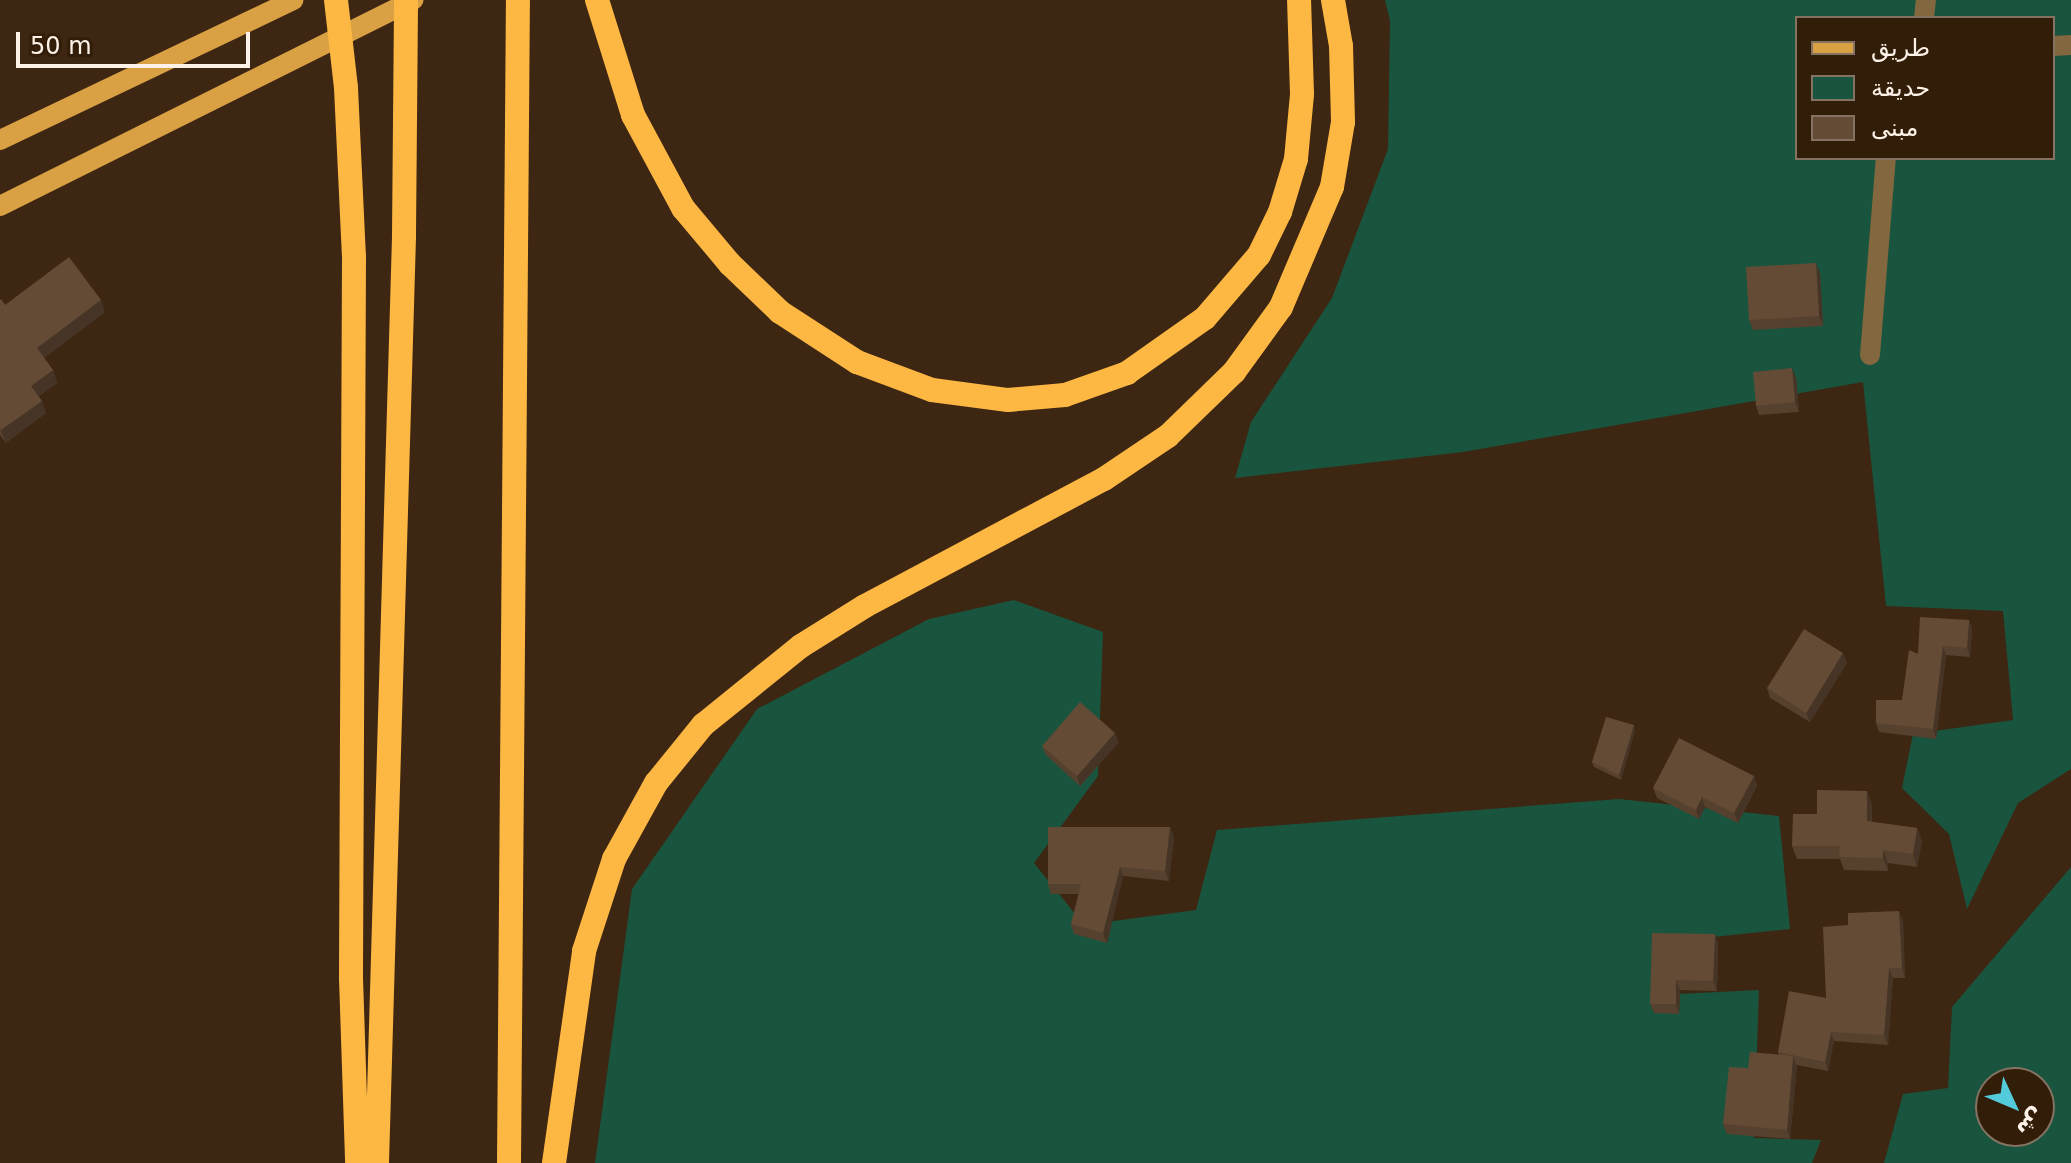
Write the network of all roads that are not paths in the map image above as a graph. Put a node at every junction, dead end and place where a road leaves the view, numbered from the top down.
1 (293, 0) edge
2 (336, 0) edge
3 (406, 0) edge
4 (414, 0) edge
5 (518, 0) edge
6 (597, 0) edge
7 (1299, 0) edge
8 (1333, 0) edge
9 (0, 140) edge
10 (1886, 160) edge
11 (0, 206) edge
12 (1870, 355) dead end
13 (357, 1163) edge
14 (377, 1163) edge
15 (509, 1163) edge
16 (554, 1163) edge

1 - 9 main road
2 - 13 highway
3 - 14 highway
4 - 11 main road
5 - 15 highway
6 - 7 highway
8 - 16 highway
10 - 12 street

